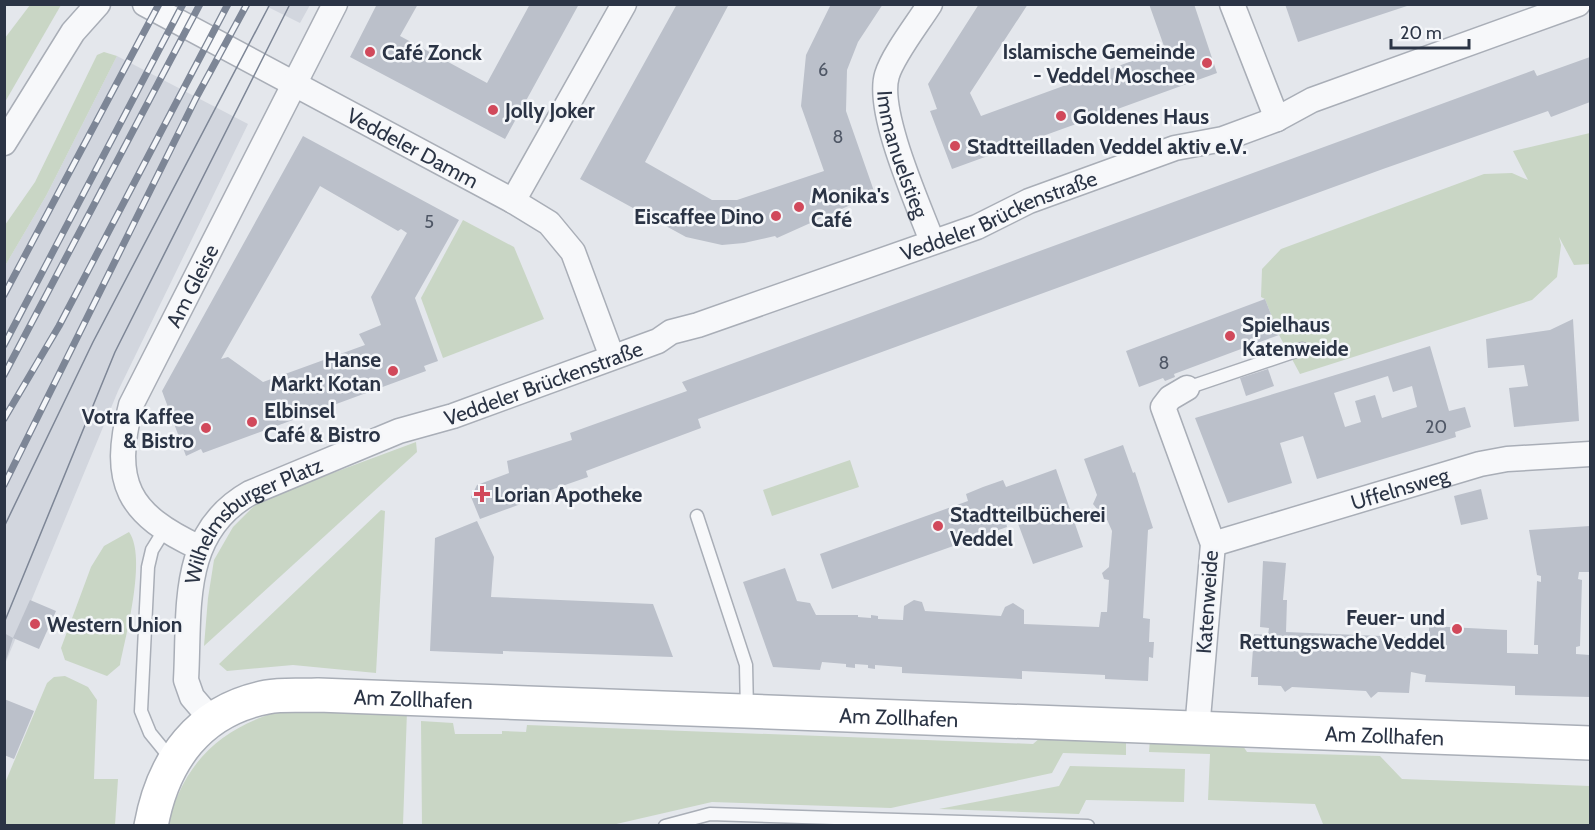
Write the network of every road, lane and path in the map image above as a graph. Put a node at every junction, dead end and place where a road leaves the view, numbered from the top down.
1 (98, 4) edge
2 (145, 4) edge
3 (335, 4) edge
4 (624, 4) edge
5 (930, 4) edge
6 (1232, 4) edge
7 (1578, 4) edge
8 (294, 83) junction
9 (1277, 119) junction
10 (4, 143) edge
11 (513, 201) junction
12 (932, 241) junction
13 (1302, 349) dead end
14 (612, 357) junction
15 (1187, 388) joint
16 (420, 424) joint
17 (1590, 453) edge
18 (697, 516) dead end
19 (165, 529) junction
20 (1213, 544) junction
21 (200, 548) junction
22 (746, 712) junction
23 (210, 718) junction
24 (1197, 730) junction
25 (1590, 743) edge
26 (174, 762) junction
27 (151, 825) edge
28 (665, 825) edge
29 (1088, 825) edge

1 - 10 street
2 - 8 street, Veddeler Damm
3 - 8 street, Am Gleise
4 - 11 street
5 - 12 street, Immanuelstieg
6 - 9 street
7 - 9 street, Veddeler Brückenstraße
8 - 11 street, Veddeler Damm
8 - 19 street, Am Gleise
9 - 12 street, Veddeler Brückenstraße
11 - 14 street, Veddeler Damm
12 - 14 street, Veddeler Brückenstraße
13 - 15 lane
14 - 16 street, Veddeler Brückenstraße
15 - 20 street, Katenweide
16 - 21 street, Wilhelmsburger Platz
17 - 20 street, Uffelnsweg
18 - 22 lane
19 - 21 street, Am Gleise
19 - 26 lane
20 - 24 street, Katenweide
21 - 23 street, Wilhelmsburger Platz
22 - 23 street, Am Zollhafen
22 - 24 street, Am Zollhafen
23 - 26 street
24 - 25 street, Am Zollhafen
26 - 27 street
28 - 29 lane

